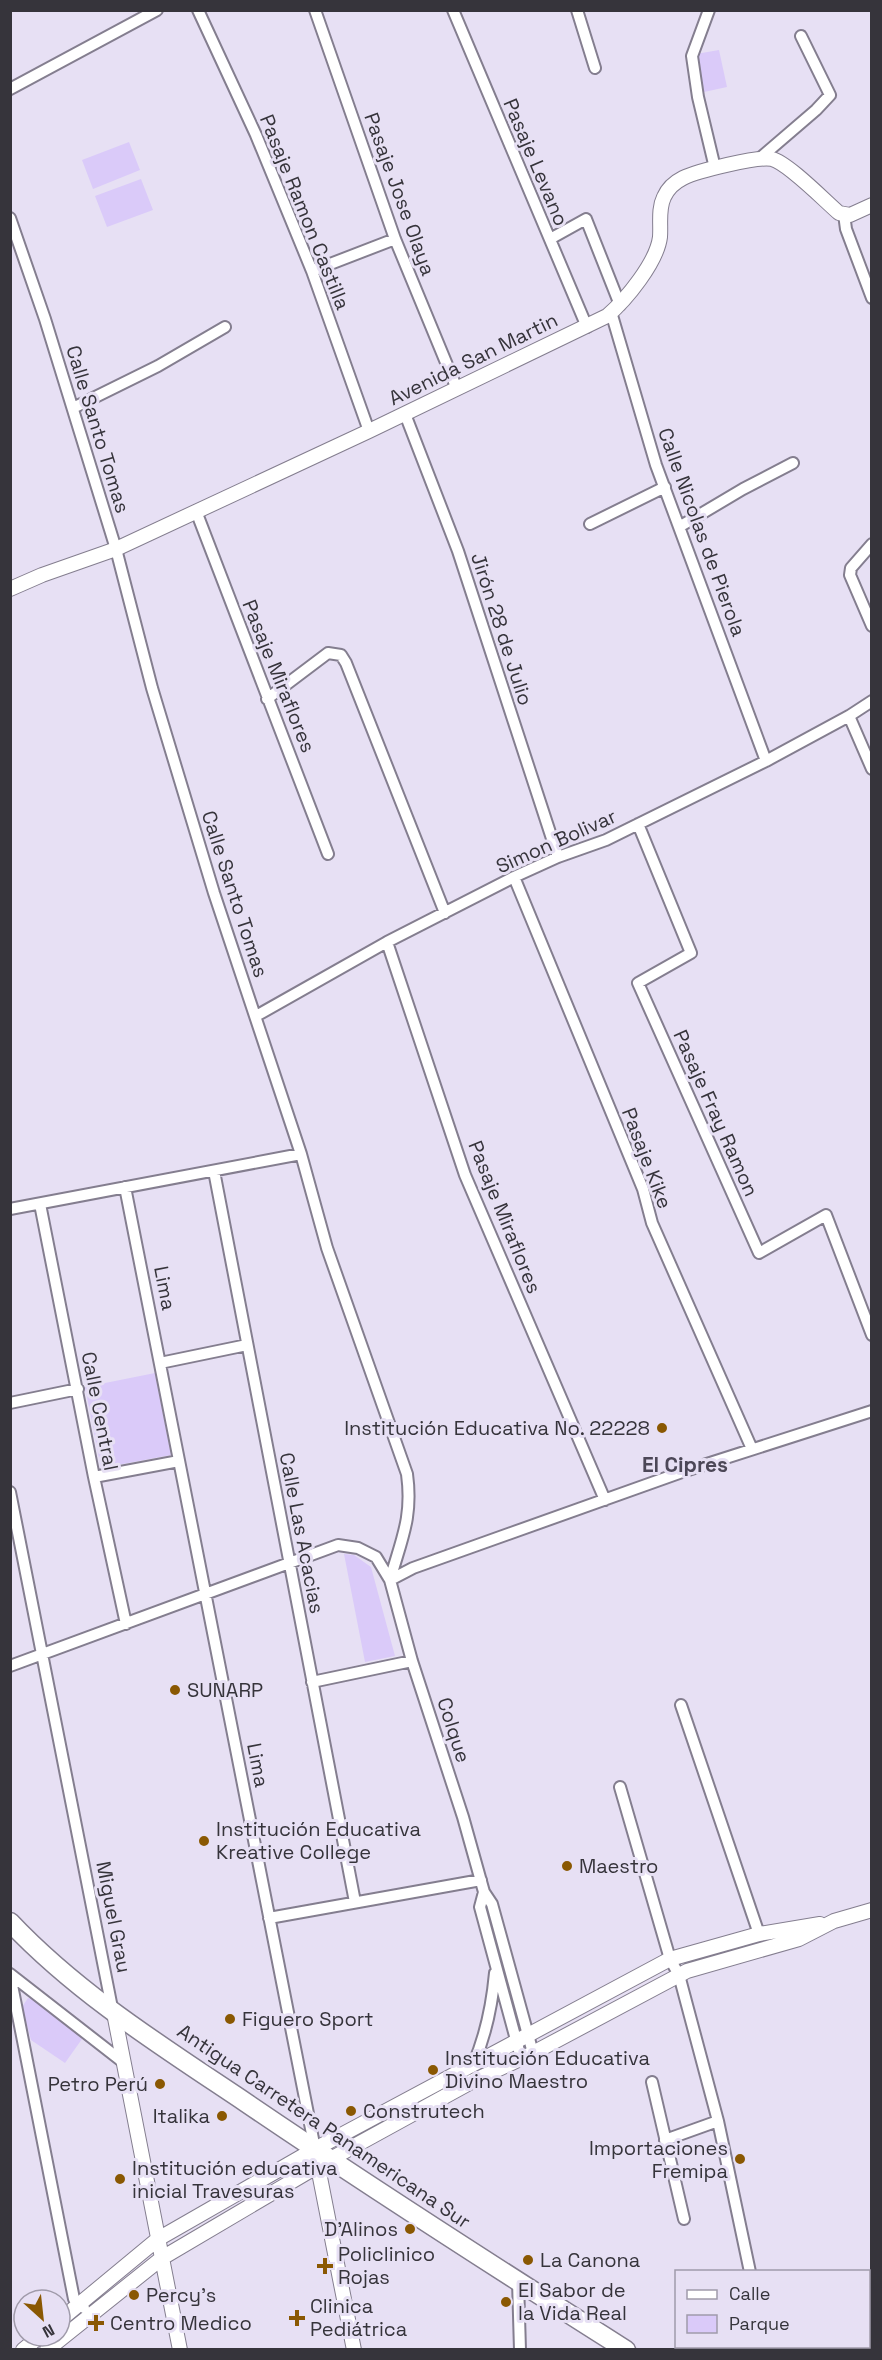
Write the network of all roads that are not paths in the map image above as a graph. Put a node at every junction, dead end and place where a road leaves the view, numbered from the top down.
1 (157, 10) edge
2 (198, 10) edge
3 (315, 10) edge
4 (453, 10) edge
5 (577, 10) edge
6 (709, 10) edge
7 (801, 36) dead end
8 (595, 68) dead end
9 (11, 88) edge
10 (759, 159) junction
11 (715, 168) junction
12 (872, 205) edge
13 (844, 214) junction
14 (10, 218) edge
15 (395, 238) junction
16 (550, 239) junction
17 (312, 271) junction
18 (872, 298) edge
19 (616, 309) junction
20 (225, 327) dead end
21 (587, 327) junction
22 (457, 388) junction
23 (73, 408) junction
24 (405, 414) junction
25 (369, 431) junction
26 (793, 463) dead end
27 (664, 488) junction
28 (196, 511) junction
29 (590, 524) dead end
30 (679, 527) junction
31 (872, 544) edge
32 (116, 549) junction
33 (10, 589) edge
34 (871, 621) edge
35 (267, 699) junction
36 (872, 701) edge
37 (849, 716) junction
38 (766, 761) junction
39 (872, 769) edge
40 (638, 824) junction
41 (328, 854) dead end
42 (558, 857) junction
43 (514, 878) junction
44 (445, 913) junction
45 (387, 942) junction
46 (256, 1016) junction
47 (301, 1154) junction
48 (214, 1171) junction
49 (125, 1188) junction
50 (40, 1204) junction
51 (10, 1209) edge
52 (869, 1322) edge
53 (872, 1335) edge
54 (247, 1345) junction
55 (160, 1363) junction
56 (78, 1389) junction
57 (10, 1403) edge
58 (872, 1411) edge
59 (752, 1449) junction
60 (179, 1461) junction
61 (94, 1477) junction
62 (10, 1492) edge
63 (605, 1500) junction
64 (13, 1521) edge
65 (289, 1563) junction
66 (390, 1580) junction
67 (205, 1594) junction
68 (126, 1624) junction
69 (42, 1654) junction
70 (412, 1661) junction
71 (10, 1666) edge
72 (312, 1682) junction
73 (681, 1705) dead end
74 (620, 1787) dead end
75 (481, 1880) junction
76 (484, 1892) junction
77 (355, 1902) junction
78 (872, 1910) edge
79 (269, 1918) junction
80 (10, 1922) edge
81 (830, 1923) junction
82 (759, 1934) junction
83 (670, 1959) junction
84 (496, 1967) junction
85 (10, 1974) edge
86 (679, 1975) junction
87 (33, 1991) junction
88 (16, 2003) junction
89 (114, 2013) junction
90 (522, 2038) junction
91 (527, 2055) junction
92 (123, 2062) junction
93 (473, 2065) junction
94 (652, 2082) dead end
95 (718, 2121) junction
96 (665, 2140) junction
97 (321, 2158) junction
98 (684, 2219) dead end
99 (158, 2239) junction
100 (162, 2258) junction
101 (750, 2270) edge
102 (518, 2281) junction
103 (80, 2304) junction
104 (72, 2310) edge
105 (91, 2314) junction
106 (47, 2349) edge
107 (180, 2349) edge
108 (354, 2349) edge
109 (520, 2349) edge
110 (626, 2349) edge

1 - 9 street
2 - 17 street, Pasaje Ramon Castilla
3 - 15 street, Pasaje Jose Olaya
4 - 16 street, Pasaje Levano
5 - 8 street
6 - 11 street
7 - 10 street
10 - 11 street, Avenida San Martin
10 - 13 street, Avenida San Martin
11 - 19 street, Avenida San Martin
12 - 13 street
13 - 18 street
14 - 23 street, Calle Santo Tomas
15 - 17 street
15 - 22 street, Pasaje Jose Olaya
16 - 19 street, Calle Nicolas de Pierola
16 - 21 street, Pasaje Levano
17 - 25 street, Pasaje Ramon Castilla
19 - 21 street, Avenida San Martin
19 - 27 street, Calle Nicolas de Pierola
20 - 23 street
21 - 22 street, Avenida San Martin
22 - 24 street, Avenida San Martin
23 - 32 street, Calle Santo Tomas
24 - 25 street, Avenida San Martin
24 - 42 street, Jirón 28 de Julio
25 - 28 street, Avenida San Martin
26 - 30 street
27 - 29 street
27 - 30 street, Calle Nicolas de Pierola
28 - 32 street, Avenida San Martin
28 - 35 street, Pasaje Miraflores
30 - 38 street, Calle Nicolas de Pierola
31 - 34 street
32 - 33 street, Avenida San Martin
32 - 46 street, Calle Santo Tomas
35 - 41 street, Pasaje Miraflores
35 - 44 street
36 - 37 street, Simon Bolivar
37 - 38 street, Simon Bolivar
37 - 39 street
38 - 40 street, Simon Bolivar
40 - 42 street, Simon Bolivar
40 - 52 street, Pasaje Fray Ramon
42 - 43 street, Simon Bolivar
43 - 44 street, Simon Bolivar
43 - 59 street, Pasaje Kike
44 - 45 street, Simon Bolivar
45 - 46 street, Simon Bolivar
45 - 63 street, Pasaje Miraflores
46 - 47 street, Calle Santo Tomas
47 - 48 street
47 - 66 street, Calle Santo Tomas
48 - 49 street
48 - 54 street, Calle Las Acacias
49 - 50 street
49 - 55 street, Lima
50 - 51 street
50 - 56 street, Calle Central
52 - 53 street, Pasaje Fray Ramon
54 - 55 street
54 - 65 street, Calle Las Acacias
55 - 60 street, Lima
56 - 57 street
56 - 61 street, Calle Central
58 - 59 street
59 - 63 street
60 - 61 street
60 - 67 street, Lima
61 - 68 street, Calle Central
62 - 64 street, Miguel Grau
63 - 66 street
64 - 69 street, Miguel Grau
65 - 66 street
65 - 67 street
65 - 72 street, Calle Las Acacias
66 - 70 street, Colque
67 - 68 street
67 - 79 street, Lima
68 - 69 street
69 - 71 street
69 - 89 street, Miguel Grau
70 - 72 street
70 - 75 street, Colque
72 - 77 street, Calle Las Acacias
73 - 82 street
74 - 83 street
75 - 76 street, Colque
75 - 77 street
76 - 84 street, Colque
76 - 90 street, Colque
77 - 79 street
78 - 81 street
79 - 97 street, Lima
80 - 89 highway, Antigua Carretera Panamericana Sur
81 - 82 street
81 - 86 street
82 - 83 street
83 - 86 street
83 - 90 street
84 - 90 street, Colque
84 - 93 street, Colque
85 - 87 street
85 - 88 street
86 - 91 street
86 - 95 street
87 - 88 street
87 - 92 street
88 - 103 street
89 - 92 street, Miguel Grau
89 - 97 highway, Antigua Carretera Panamericana Sur
90 - 91 street, Colque
90 - 93 street
91 - 97 street
92 - 99 street, Miguel Grau
93 - 97 street
94 - 96 street
95 - 96 street
95 - 101 street
96 - 98 street
97 - 99 street
97 - 100 street
97 - 102 highway, Antigua Carretera Panamericana Sur
97 - 108 street, Lima
99 - 100 street, Miguel Grau
99 - 103 street
100 - 105 street
100 - 107 street, Miguel Grau
102 - 109 street
102 - 110 highway, Antigua Carretera Panamericana Sur
103 - 104 street
103 - 105 street
105 - 106 street

